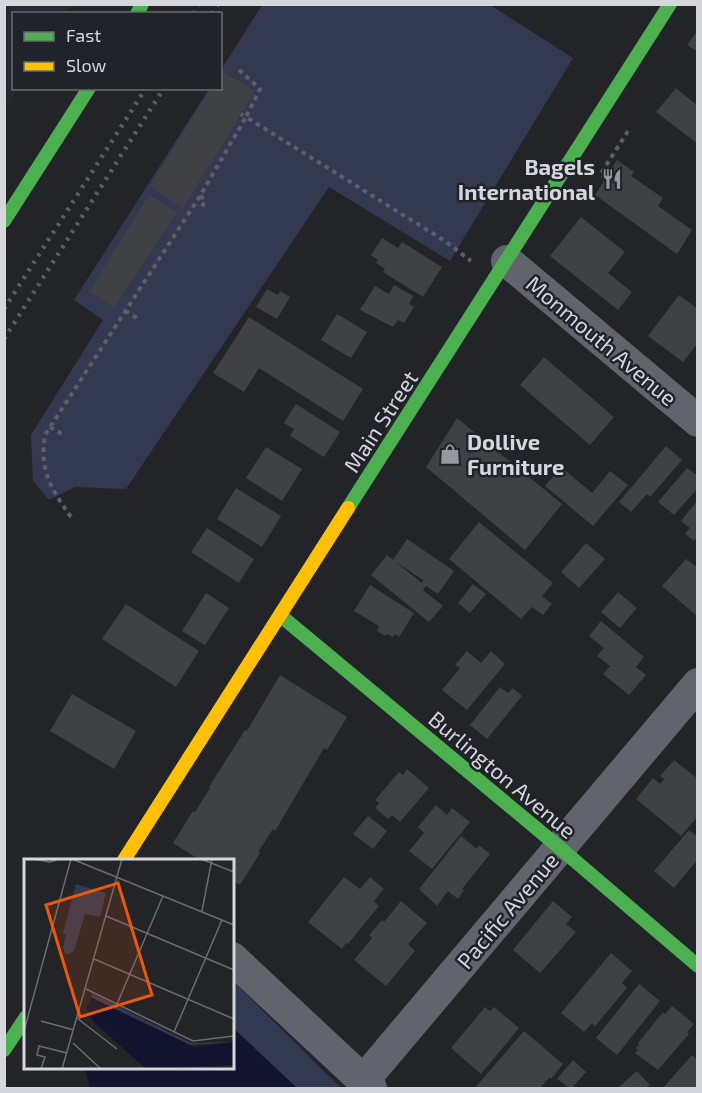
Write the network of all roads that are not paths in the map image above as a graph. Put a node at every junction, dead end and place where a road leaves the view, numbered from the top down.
1 (670, 4) edge
2 (88, 90) edge
3 (4, 221) edge
4 (501, 271) junction
5 (698, 421) edge
6 (280, 616) junction
7 (698, 684) edge
8 (560, 848) junction
9 (127, 859) edge
10 (234, 960) edge
11 (698, 966) edge
12 (24, 1020) edge
13 (4, 1050) edge
14 (367, 1085) edge

1 - 4 main road, Main Street
2 - 3 main road
4 - 5 street, Monmouth Avenue
4 - 6 main road, Main Street
6 - 8 main road, Burlington Avenue
6 - 9 main road, Main Street
7 - 8 street, Pacific Avenue
8 - 11 main road, Burlington Avenue
8 - 14 street, Pacific Avenue
10 - 14 street
12 - 13 main road

